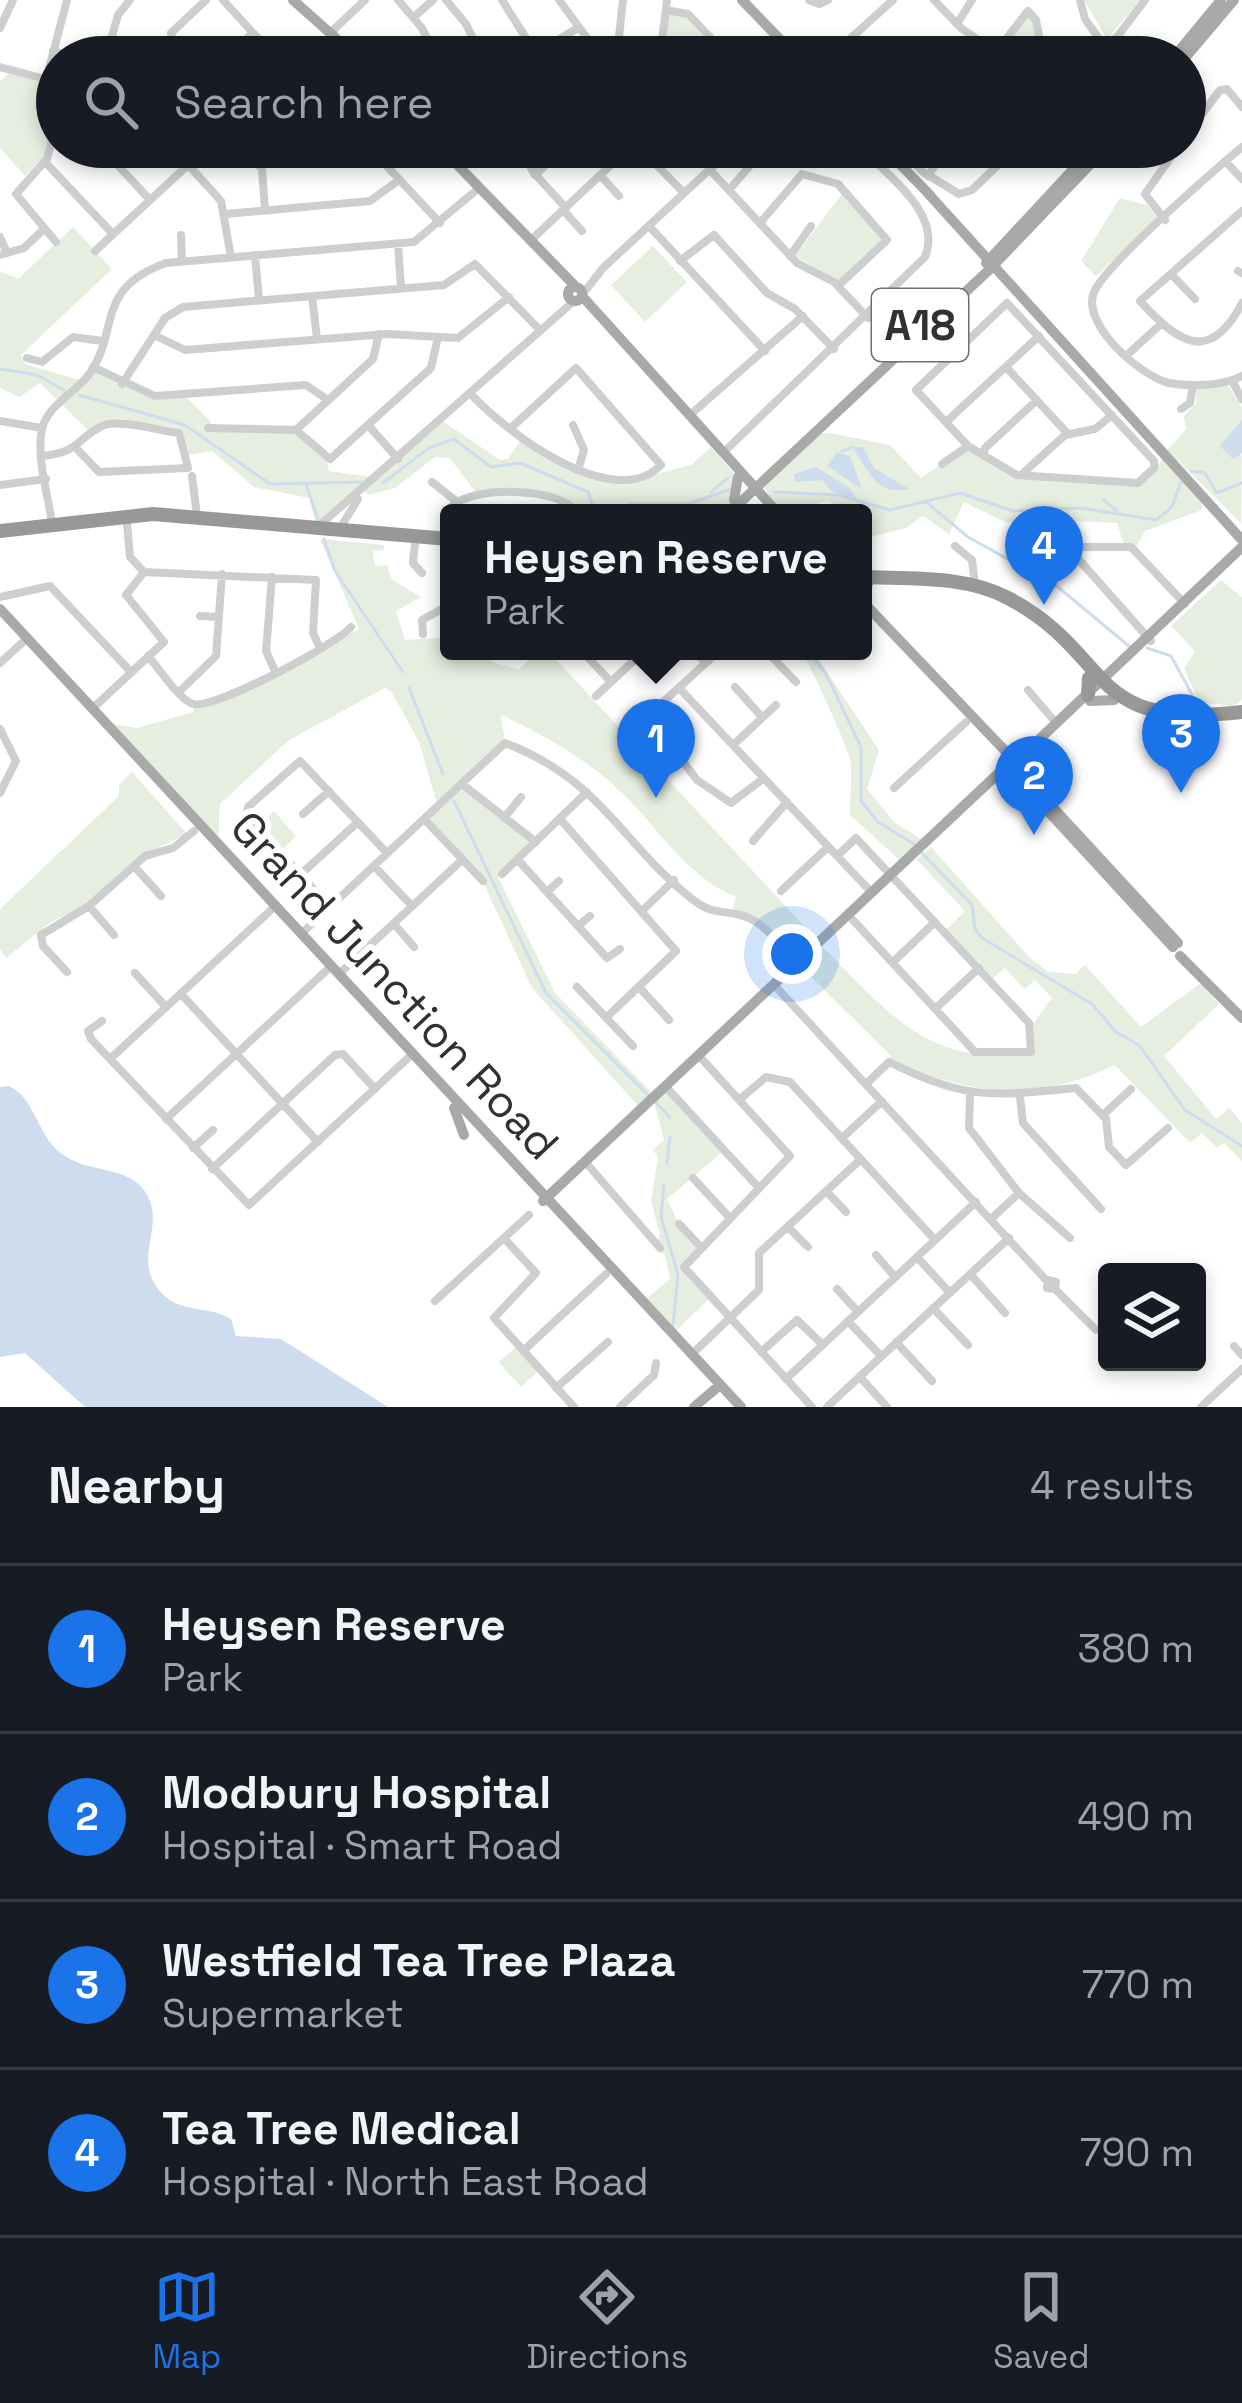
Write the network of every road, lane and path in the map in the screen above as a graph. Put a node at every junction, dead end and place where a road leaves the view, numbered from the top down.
1 (13, 0) edge
2 (67, 0) edge
3 (130, 0) edge
4 (206, 0) edge
5 (223, 0) edge
6 (293, 0) edge
7 (365, 0) edge
8 (398, 0) edge
9 (433, 0) edge
10 (446, 0) edge
11 (502, 0) edge
12 (559, 0) edge
13 (745, 0) edge
14 (809, 0) edge
15 (828, 0) edge
16 (872, 0) edge
17 (893, 0) edge
18 (934, 0) edge
19 (972, 0) edge
20 (1080, 0) edge
21 (1145, 0) edge
22 (1221, 0) edge
23 (1234, 0) edge
24 (621, 1) edge
25 (666, 5) edge
26 (882, 11) junction
27 (414, 17) junction
28 (957, 25) junction
29 (0, 28) edge
30 (577, 29) junction
31 (254, 33) junction
32 (329, 34) junction
33 (57, 36) edge
34 (112, 36) edge
35 (173, 36) edge
36 (251, 36) edge
37 (257, 36) edge
38 (331, 36) edge
39 (424, 36) edge
40 (472, 36) edge
41 (522, 36) edge
42 (565, 36) edge
43 (584, 36) edge
44 (619, 36) edge
45 (662, 36) edge
46 (709, 36) edge
47 (780, 36) edge
48 (855, 36) edge
49 (972, 36) edge
50 (1012, 36) edge
51 (1039, 36) edge
52 (1098, 36) edge
53 (1115, 36) edge
54 (1191, 36) edge
55 (1204, 36) edge
56 (2, 68) edge
57 (36, 77) edge
58 (0, 80) edge
59 (1242, 106) edge
60 (1206, 109) edge
61 (1242, 147) edge
62 (1226, 161) junction
63 (39, 168) edge
64 (51, 168) edge
65 (120, 168) edge
66 (185, 168) edge
67 (190, 168) edge
68 (259, 168) edge
69 (387, 168) edge
70 (460, 168) edge
71 (532, 168) edge
72 (543, 168) edge
73 (608, 168) edge
74 (661, 168) edge
75 (748, 168) edge
76 (880, 168) edge
77 (904, 168) edge
78 (920, 168) edge
79 (933, 168) edge
80 (994, 168) edge
81 (1076, 168) edge
82 (1086, 168) edge
83 (1163, 168) edge
84 (710, 170) joint
85 (536, 175) junction
86 (600, 176) junction
87 (928, 176) junction
88 (399, 179) junction
89 (1242, 179) edge
90 (479, 188) junction
91 (729, 190) junction
92 (685, 194) junction
93 (619, 196) dead end
94 (150, 200) junction
95 (565, 209) junction
96 (265, 210) junction
97 (1242, 211) edge
98 (226, 214) junction
99 (1165, 220) junction
100 (760, 223) junction
101 (440, 224) junction
102 (649, 226) junction
103 (811, 226) dead end
104 (44, 229) junction
105 (582, 231) dead end
106 (113, 234) junction
107 (181, 236) dead end
108 (0, 237) edge
109 (56, 242) dead end
110 (529, 242) junction
111 (398, 244) junction
112 (1009, 245) junction
113 (95, 251) dead end
114 (4, 254) edge
115 (255, 256) junction
116 (790, 256) junction
117 (231, 257) junction
118 (680, 260) junction
119 (182, 261) junction
120 (988, 265) junction
121 (1171, 274) junction
122 (838, 285) junction
123 (401, 288) junction
124 (575, 294) junction
125 (312, 296) junction
126 (508, 297) junction
127 (1195, 299) dead end
128 (259, 300) junction
129 (1242, 303) edge
130 (1033, 315) junction
131 (803, 316) junction
132 (868, 318) junction
133 (1161, 324) junction
134 (538, 329) junction
135 (379, 334) junction
136 (154, 335) junction
137 (1039, 336) junction
138 (438, 337) junction
139 (316, 339) junction
140 (102, 341) junction
141 (834, 349) junction
142 (765, 351) junction
143 (1127, 355) junction
144 (27, 358) dead end
145 (93, 367) junction
146 (1006, 367) junction
147 (1242, 376) edge
148 (1232, 381) junction
149 (122, 384) junction
150 (1193, 385) junction
151 (470, 393) junction
152 (1242, 399) edge
153 (328, 400) junction
154 (1037, 400) junction
155 (1181, 409) dead end
156 (1112, 415) junction
157 (689, 416) junction
158 (0, 421) edge
159 (946, 422) junction
160 (368, 425) junction
161 (573, 425) dead end
162 (42, 428) junction
163 (208, 428) dead end
164 (512, 428) junction
165 (296, 430) junction
166 (1068, 434) junction
167 (968, 446) junction
168 (77, 449) junction
169 (723, 453) junction
170 (43, 456) junction
171 (984, 456) junction
172 (398, 459) junction
173 (942, 464) dead end
174 (578, 470) junction
175 (737, 473) junction
176 (766, 475) junction
177 (192, 476) dead end
178 (1021, 476) junction
179 (46, 479) junction
180 (432, 482) dead end
181 (0, 485) edge
182 (752, 489) junction
183 (456, 501) junction
184 (454, 504) edge
185 (569, 504) edge
186 (729, 504) edge
187 (734, 504) edge
188 (767, 504) edge
189 (770, 504) edge
190 (1225, 520) junction
191 (197, 521) junction
192 (127, 524) junction
193 (346, 527) junction
194 (54, 528) junction
195 (313, 528) junction
196 (0, 535) edge
197 (1242, 541) edge
198 (440, 542) edge
199 (440, 543) edge
200 (415, 544) junction
201 (1066, 544) junction
202 (955, 546) dead end
203 (1037, 547) dead end
204 (144, 572) junction
205 (422, 573) dead end
206 (222, 574) junction
207 (1216, 574) junction
208 (272, 577) junction
209 (872, 583) edge
210 (979, 590) junction
211 (0, 597) edge
212 (1185, 604) junction
213 (440, 611) edge
214 (0, 614) edge
215 (200, 616) dead end
216 (219, 617) junction
217 (872, 617) edge
218 (872, 617) edge
219 (352, 627) dead end
220 (423, 634) dead end
221 (1149, 639) junction
222 (25, 640) junction
223 (320, 648) junction
224 (148, 656) junction
225 (591, 660) edge
226 (634, 660) edge
227 (702, 660) edge
228 (710, 660) edge
229 (775, 660) edge
230 (0, 663) edge
231 (706, 664) junction
232 (275, 671) junction
233 (131, 672) junction
234 (611, 682) junction
235 (796, 682) dead end
236 (1102, 685) junction
237 (735, 687) dead end
238 (680, 689) junction
239 (1028, 690) dead end
240 (180, 692) junction
241 (596, 697) dead end
242 (776, 705) dead end
243 (89, 710) junction
244 (648, 716) junction
245 (1242, 716) edge
246 (762, 718) junction
247 (966, 722) junction
248 (1058, 723) junction
249 (0, 729) edge
250 (629, 733) dead end
251 (733, 745) junction
252 (1012, 768) junction
253 (764, 778) junction
254 (462, 784) junction
255 (894, 788) dead end
256 (329, 790) junction
257 (587, 792) junction
258 (0, 793) edge
259 (521, 796) dead end
260 (787, 802) junction
261 (303, 814) dead end
262 (504, 818) junction
263 (424, 820) junction
264 (561, 820) junction
265 (358, 822) junction
266 (196, 829) junction
267 (753, 841) dead end
268 (536, 842) junction
269 (828, 847) junction
270 (387, 854) junction
271 (836, 856) junction
272 (518, 860) junction
273 (461, 861) junction
274 (134, 865) junction
275 (374, 866) junction
276 (301, 874) junction
277 (502, 874) dead end
278 (894, 878) junction
279 (674, 880) junction
280 (483, 881) dead end
281 (559, 881) dead end
282 (781, 891) dead end
283 (547, 892) junction
284 (161, 896) dead end
285 (874, 896) junction
286 (89, 906) junction
287 (412, 906) junction
288 (330, 907) junction
289 (273, 908) junction
290 (643, 910) junction
291 (590, 916) dead end
292 (851, 917) junction
293 (935, 922) junction
294 (394, 923) junction
295 (578, 926) junction
296 (114, 934) dead end
297 (299, 936) junction
298 (415, 947) dead end
299 (620, 949) dead end
300 (803, 961) junction
301 (892, 962) junction
302 (979, 968) junction
303 (332, 970) junction
304 (67, 971) dead end
305 (135, 973) dead end
306 (776, 986) junction
307 (577, 987) dead end
308 (639, 987) junction
309 (181, 994) junction
310 (166, 1007) junction
311 (934, 1009) junction
312 (1242, 1014) edge
313 (377, 1016) junction
314 (606, 1018) junction
315 (669, 1020) dead end
316 (102, 1022) dead end
317 (388, 1036) junction
318 (633, 1046) dead end
319 (236, 1054) junction
320 (411, 1056) junction
321 (700, 1056) junction
322 (110, 1059) junction
323 (866, 1084) junction
324 (1132, 1088) dead end
325 (375, 1089) junction
326 (970, 1092) junction
327 (657, 1096) junction
328 (1019, 1097) junction
329 (740, 1100) junction
330 (882, 1101) junction
331 (283, 1104) junction
332 (1102, 1115) junction
333 (166, 1119) junction
334 (1168, 1128) dead end
335 (214, 1130) dead end
336 (474, 1130) junction
337 (842, 1138) junction
338 (318, 1142) junction
339 (193, 1148) junction
340 (861, 1159) junction
341 (583, 1166) junction
342 (212, 1169) junction
343 (525, 1178) junction
344 (693, 1178) dead end
345 (562, 1183) junction
346 (758, 1187) junction
347 (826, 1191) junction
348 (1019, 1193) junction
349 (543, 1202) junction
350 (976, 1202) junction
351 (1101, 1209) dead end
352 (555, 1210) junction
353 (846, 1213) dead end
354 (529, 1215) dead end
355 (729, 1217) junction
356 (991, 1219) junction
357 (679, 1224) dead end
358 (788, 1227) junction
359 (504, 1238) junction
360 (1009, 1238) junction
361 (1070, 1238) dead end
362 (935, 1240) junction
363 (700, 1246) junction
364 (808, 1247) dead end
365 (660, 1248) dead end
366 (876, 1256) dead end
367 (917, 1257) junction
368 (970, 1274) junction
369 (611, 1275) junction
370 (896, 1277) junction
371 (837, 1289) dead end
372 (950, 1293) junction
373 (435, 1301) dead end
374 (933, 1308) junction
375 (858, 1312) junction
376 (1005, 1313) dead end
377 (730, 1318) junction
378 (848, 1321) junction
379 (1096, 1330) dead end
380 (608, 1342) dead end
381 (896, 1342) junction
382 (823, 1345) junction
383 (968, 1346) dead end
384 (1234, 1346) dead end
385 (523, 1351) junction
386 (761, 1352) junction
387 (692, 1354) junction
388 (1242, 1354) edge
389 (881, 1357) junction
390 (656, 1363) dead end
391 (1242, 1369) edge
392 (860, 1377) junction
393 (786, 1379) junction
394 (932, 1381) dead end
395 (714, 1384) junction
396 (556, 1388) junction
397 (574, 1407) edge
398 (620, 1407) edge
399 (694, 1407) edge
400 (737, 1407) edge
401 (812, 1407) edge
402 (827, 1407) edge
403 (887, 1407) edge
404 (1201, 1407) edge

1 - 29 street
2 - 33 street
3 - 34 street
4 - 35 street
5 - 31 street
6 - 32 main road
7 - 32 street
8 - 27 street
9 - 27 street
10 - 40 street
11 - 41 street
12 - 30 street
13 - 47 main road
14 - 15 street
16 - 26 street
17 - 26 street
18 - 28 street
19 - 28 street
20 - 52 street
21 - 53 street
22 - 54 main road
23 - 55 main road
24 - 44 street
25 - 45 street
25 - 46 street
26 - 48 street
27 - 39 street
28 - 49 street
30 - 42 street
30 - 43 street
31 - 36 street
31 - 37 street
32 - 38 main road
50 - 51 street
56 - 57 street
56 - 58 street
59 - 60 street
61 - 62 street
62 - 89 street
62 - 99 street
63 - 104 street
64 - 106 street
65 - 94 street
66 - 94 street
67 - 98 street
68 - 96 street
69 - 88 street
70 - 90 main road
71 - 85 street
72 - 85 street
73 - 86 street
74 - 92 street
75 - 91 street
76 - 132 street
77 - 120 main road
78 - 87 street
79 - 87 street
80 - 87 street
81 - 112 main road, A18
82 - 112 main road, A18
83 - 99 street
84 - 91 street
84 - 92 street
85 - 95 street
86 - 93 street
86 - 95 street
88 - 96 street
88 - 101 street
90 - 101 street
90 - 110 main road
91 - 100 street
92 - 102 street
94 - 106 street
95 - 105 street
95 - 110 street
96 - 98 street
97 - 121 street
98 - 117 street
99 - 143 street
100 - 116 street
100 - 122 street
101 - 111 street
102 - 118 street
102 - 124 street
103 - 116 street
104 - 109 street
104 - 114 street
106 - 113 street
107 - 119 street
108 - 114 street
110 - 124 main road
111 - 115 street
111 - 123 street
112 - 120 main road, A18
112 - 120 main road
115 - 117 street
115 - 128 street
116 - 122 street
117 - 119 street
118 - 131 street
118 - 142 street
119 - 140 street
120 - 130 main road
120 - 176 main road, A18
121 - 127 street
121 - 133 street
122 - 132 street
123 - 125 street
123 - 126 street
124 - 134 street
124 - 157 main road
124 - 175 main road
125 - 128 street
125 - 139 street
126 - 134 street
126 - 138 street
128 - 136 street
129 - 133 street
130 - 137 street
130 - 159 street
130 - 190 main road
131 - 141 street
131 - 142 street
132 - 141 street
133 - 143 street
134 - 151 street
135 - 138 street
135 - 139 street
135 - 153 street
136 - 139 street
136 - 149 street
137 - 146 street
137 - 156 street
138 - 160 street
140 - 144 street
140 - 145 street
141 - 169 street
142 - 157 street
143 - 150 street
145 - 149 street
145 - 162 street
146 - 154 street
146 - 159 street
147 - 148 street
148 - 150 street
148 - 152 street
149 - 153 street
150 - 155 street
151 - 164 street
151 - 172 street
153 - 165 street
154 - 166 street
154 - 171 street
156 - 166 street
156 - 178 street
157 - 169 main road
158 - 162 street
159 - 167 street
160 - 165 street
160 - 172 street
161 - 174 street
162 - 170 street
163 - 165 street
164 - 174 street
164 - 174 street
166 - 178 street
167 - 171 street
167 - 173 street
168 - 168 street
168 - 170 street
169 - 175 main road
170 - 179 street
171 - 178 street
172 - 193 street
175 - 176 main road
175 - 182 main road
175 - 186 main road
176 - 182 main road, A18
176 - 189 main road
177 - 191 street
179 - 181 street
179 - 194 street
180 - 183 street
182 - 187 main road, A18
182 - 188 main road
183 - 184 street
183 - 185 street
190 - 197 main road
190 - 207 main road
191 - 192 highway
191 - 193 highway
191 - 194 highway
191 - 195 highway
192 - 194 highway
192 - 204 street
193 - 195 highway
193 - 195 street
193 - 198 highway
193 - 200 highway
194 - 196 highway
197 - 207 main road
197 - 212 main road
199 - 200 highway
200 - 205 street
201 - 203 street
201 - 212 street
201 - 221 street
202 - 210 street
204 - 206 street
204 - 224 street
206 - 208 street
206 - 216 street
207 - 212 main road
208 - 223 street
208 - 232 street
209 - 210 highway
210 - 236 highway
210 - 236 highway
211 - 233 street
212 - 221 main road
213 - 220 street
214 - 222 main road, Grand Junction Road
215 - 216 street
216 - 240 street
217 - 247 main road
218 - 252 main road
219 - 223 street
221 - 236 main road
222 - 230 street
222 - 243 main road, Grand Junction Road
223 - 232 street
224 - 233 street
224 - 240 street
225 - 234 street
226 - 234 street
227 - 231 street
228 - 231 street
229 - 235 street
231 - 238 street
232 - 240 street
233 - 243 street
234 - 241 street
236 - 245 highway
236 - 248 main road
236 - 252 main road
237 - 246 street
238 - 244 street
238 - 251 street
239 - 248 street
242 - 246 street
243 - 266 main road, Grand Junction Road
244 - 250 street
244 - 253 street
246 - 251 street
247 - 252 main road
247 - 255 street
248 - 252 main road
249 - 258 street
251 - 253 street
252 - 278 main road
252 - 312 main road
253 - 260 street
254 - 257 street
254 - 262 street
254 - 263 street
256 - 261 street
256 - 265 street
256 - 276 street
257 - 264 street
257 - 279 street
259 - 262 street
260 - 267 street
260 - 269 street
262 - 268 street
263 - 270 street
263 - 273 street
264 - 268 street
264 - 290 street
265 - 270 street
265 - 276 street
266 - 274 street
266 - 289 main road, Grand Junction Road
268 - 272 street
269 - 271 street
269 - 282 street
270 - 275 street
271 - 278 street
271 - 285 street
272 - 277 street
272 - 283 street
273 - 280 street
273 - 287 street
274 - 284 street
274 - 286 street
275 - 287 street
275 - 288 street
276 - 288 street
278 - 285 main road
278 - 293 street
279 - 290 street
279 - 300 street
281 - 283 street
283 - 295 street
285 - 292 main road
286 - 296 street
286 - 304 street
287 - 294 street
288 - 297 street
289 - 297 main road, Grand Junction Road
289 - 309 street
290 - 308 street
291 - 295 street
292 - 300 main road
292 - 301 street
293 - 301 street
293 - 302 street
294 - 298 street
294 - 303 street
295 - 299 street
297 - 303 main road, Grand Junction Road
300 - 306 main road
301 - 311 street
302 - 311 street
302 - 311 street
303 - 313 main road, Grand Junction Road
303 - 317 main road, Grand Junction Road
303 - 319 street
305 - 310 street
306 - 321 main road
306 - 323 street
307 - 314 street
308 - 314 street
308 - 315 street
309 - 310 street
309 - 319 street
310 - 322 street
313 - 317 main road
313 - 320 main road, Grand Junction Road
314 - 318 street
316 - 322 street
317 - 320 main road, Grand Junction Road
319 - 331 street
319 - 333 street
320 - 325 street
320 - 336 main road, Grand Junction Road
320 - 336 main road, Grand Junction Road
321 - 327 main road
321 - 329 street
322 - 333 street
323 - 326 street
323 - 330 street
324 - 332 street
325 - 331 street
325 - 338 street
326 - 328 street
326 - 348 street
327 - 341 main road
327 - 346 street
328 - 332 street
328 - 351 street
329 - 337 street
329 - 346 street
330 - 337 street
330 - 350 street
331 - 338 street
331 - 342 street
332 - 334 street
333 - 339 street
335 - 339 street
336 - 343 main road, Grand Junction Road
336 - 349 main road, Grand Junction Road
337 - 340 street
338 - 342 street
339 - 342 street
340 - 347 street
340 - 362 street
341 - 345 main road
341 - 349 main road
341 - 352 main road
341 - 365 street
343 - 345 main road
343 - 349 main road, Grand Junction Road
344 - 355 street
345 - 349 main road
346 - 355 street
347 - 353 street
347 - 358 street
348 - 356 street
348 - 361 street
349 - 352 main road, Grand Junction Road
349 - 369 main road, Grand Junction Road
350 - 356 street
350 - 362 street
352 - 369 main road, Grand Junction Road
354 - 359 street
355 - 363 street
356 - 360 street
357 - 363 street
358 - 364 street
358 - 377 street
359 - 373 street
359 - 385 street
360 - 368 street
360 - 379 street
362 - 367 street
363 - 377 street
366 - 370 street
367 - 370 street
367 - 372 street
368 - 372 street
368 - 376 street
369 - 385 street
369 - 387 main road, Grand Junction Road
369 - 395 main road, Grand Junction Road
370 - 375 street
371 - 375 street
372 - 374 street
374 - 381 street
374 - 383 street
375 - 378 street
377 - 386 street
377 - 387 street
378 - 382 street
378 - 389 street
380 - 396 street
381 - 389 street
381 - 394 street
382 - 386 street
382 - 393 street
384 - 388 street
385 - 396 street
386 - 393 street
387 - 395 main road, Grand Junction Road
389 - 392 street
390 - 398 street
391 - 404 street
392 - 402 street
392 - 403 street
393 - 401 street
395 - 399 main road
395 - 400 main road, Grand Junction Road
396 - 397 street

